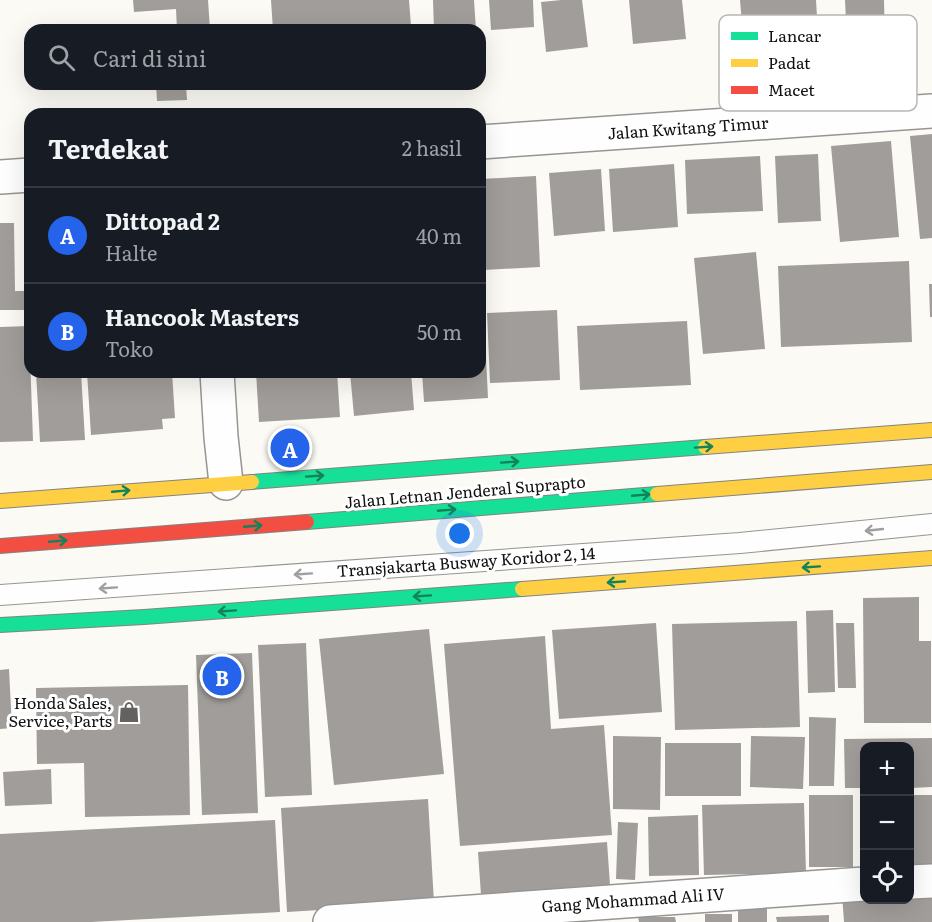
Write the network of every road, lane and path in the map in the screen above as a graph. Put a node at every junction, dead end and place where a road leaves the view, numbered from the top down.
1 (932, 111) edge
2 (486, 142) edge
3 (24, 175) edge
4 (0, 177) edge
5 (217, 378) edge
6 (932, 430) edge
7 (932, 472) edge
8 (226, 483) junction
9 (0, 501) edge
10 (932, 524) edge
11 (0, 546) edge
12 (932, 558) edge
13 (0, 595) edge
14 (0, 625) edge
15 (932, 881) edge
16 (914, 882) edge
17 (860, 885) edge
18 (689, 909) edge
19 (521, 915) edge
20 (330, 922) edge

1 - 2 street, Jalan Kwitang Timur
3 - 4 street
5 - 8 street
8 -> 6 main road, Jalan Letnan Jenderal Suprapto
11 -> 7 main road, Jalan Letnan Jenderal Suprapto
9 -> 8 main road, Jalan Letnan Jenderal Suprapto
10 -> 13 lane, Transjakarta Busway Koridor 2, 14
12 -> 14 main road
15 - 16 street
17 - 18 street, Gang Mohammad Ali IV
18 - 19 street, Gang Mohammad Ali IV
19 - 20 street, Gang Mohammad Ali IV

